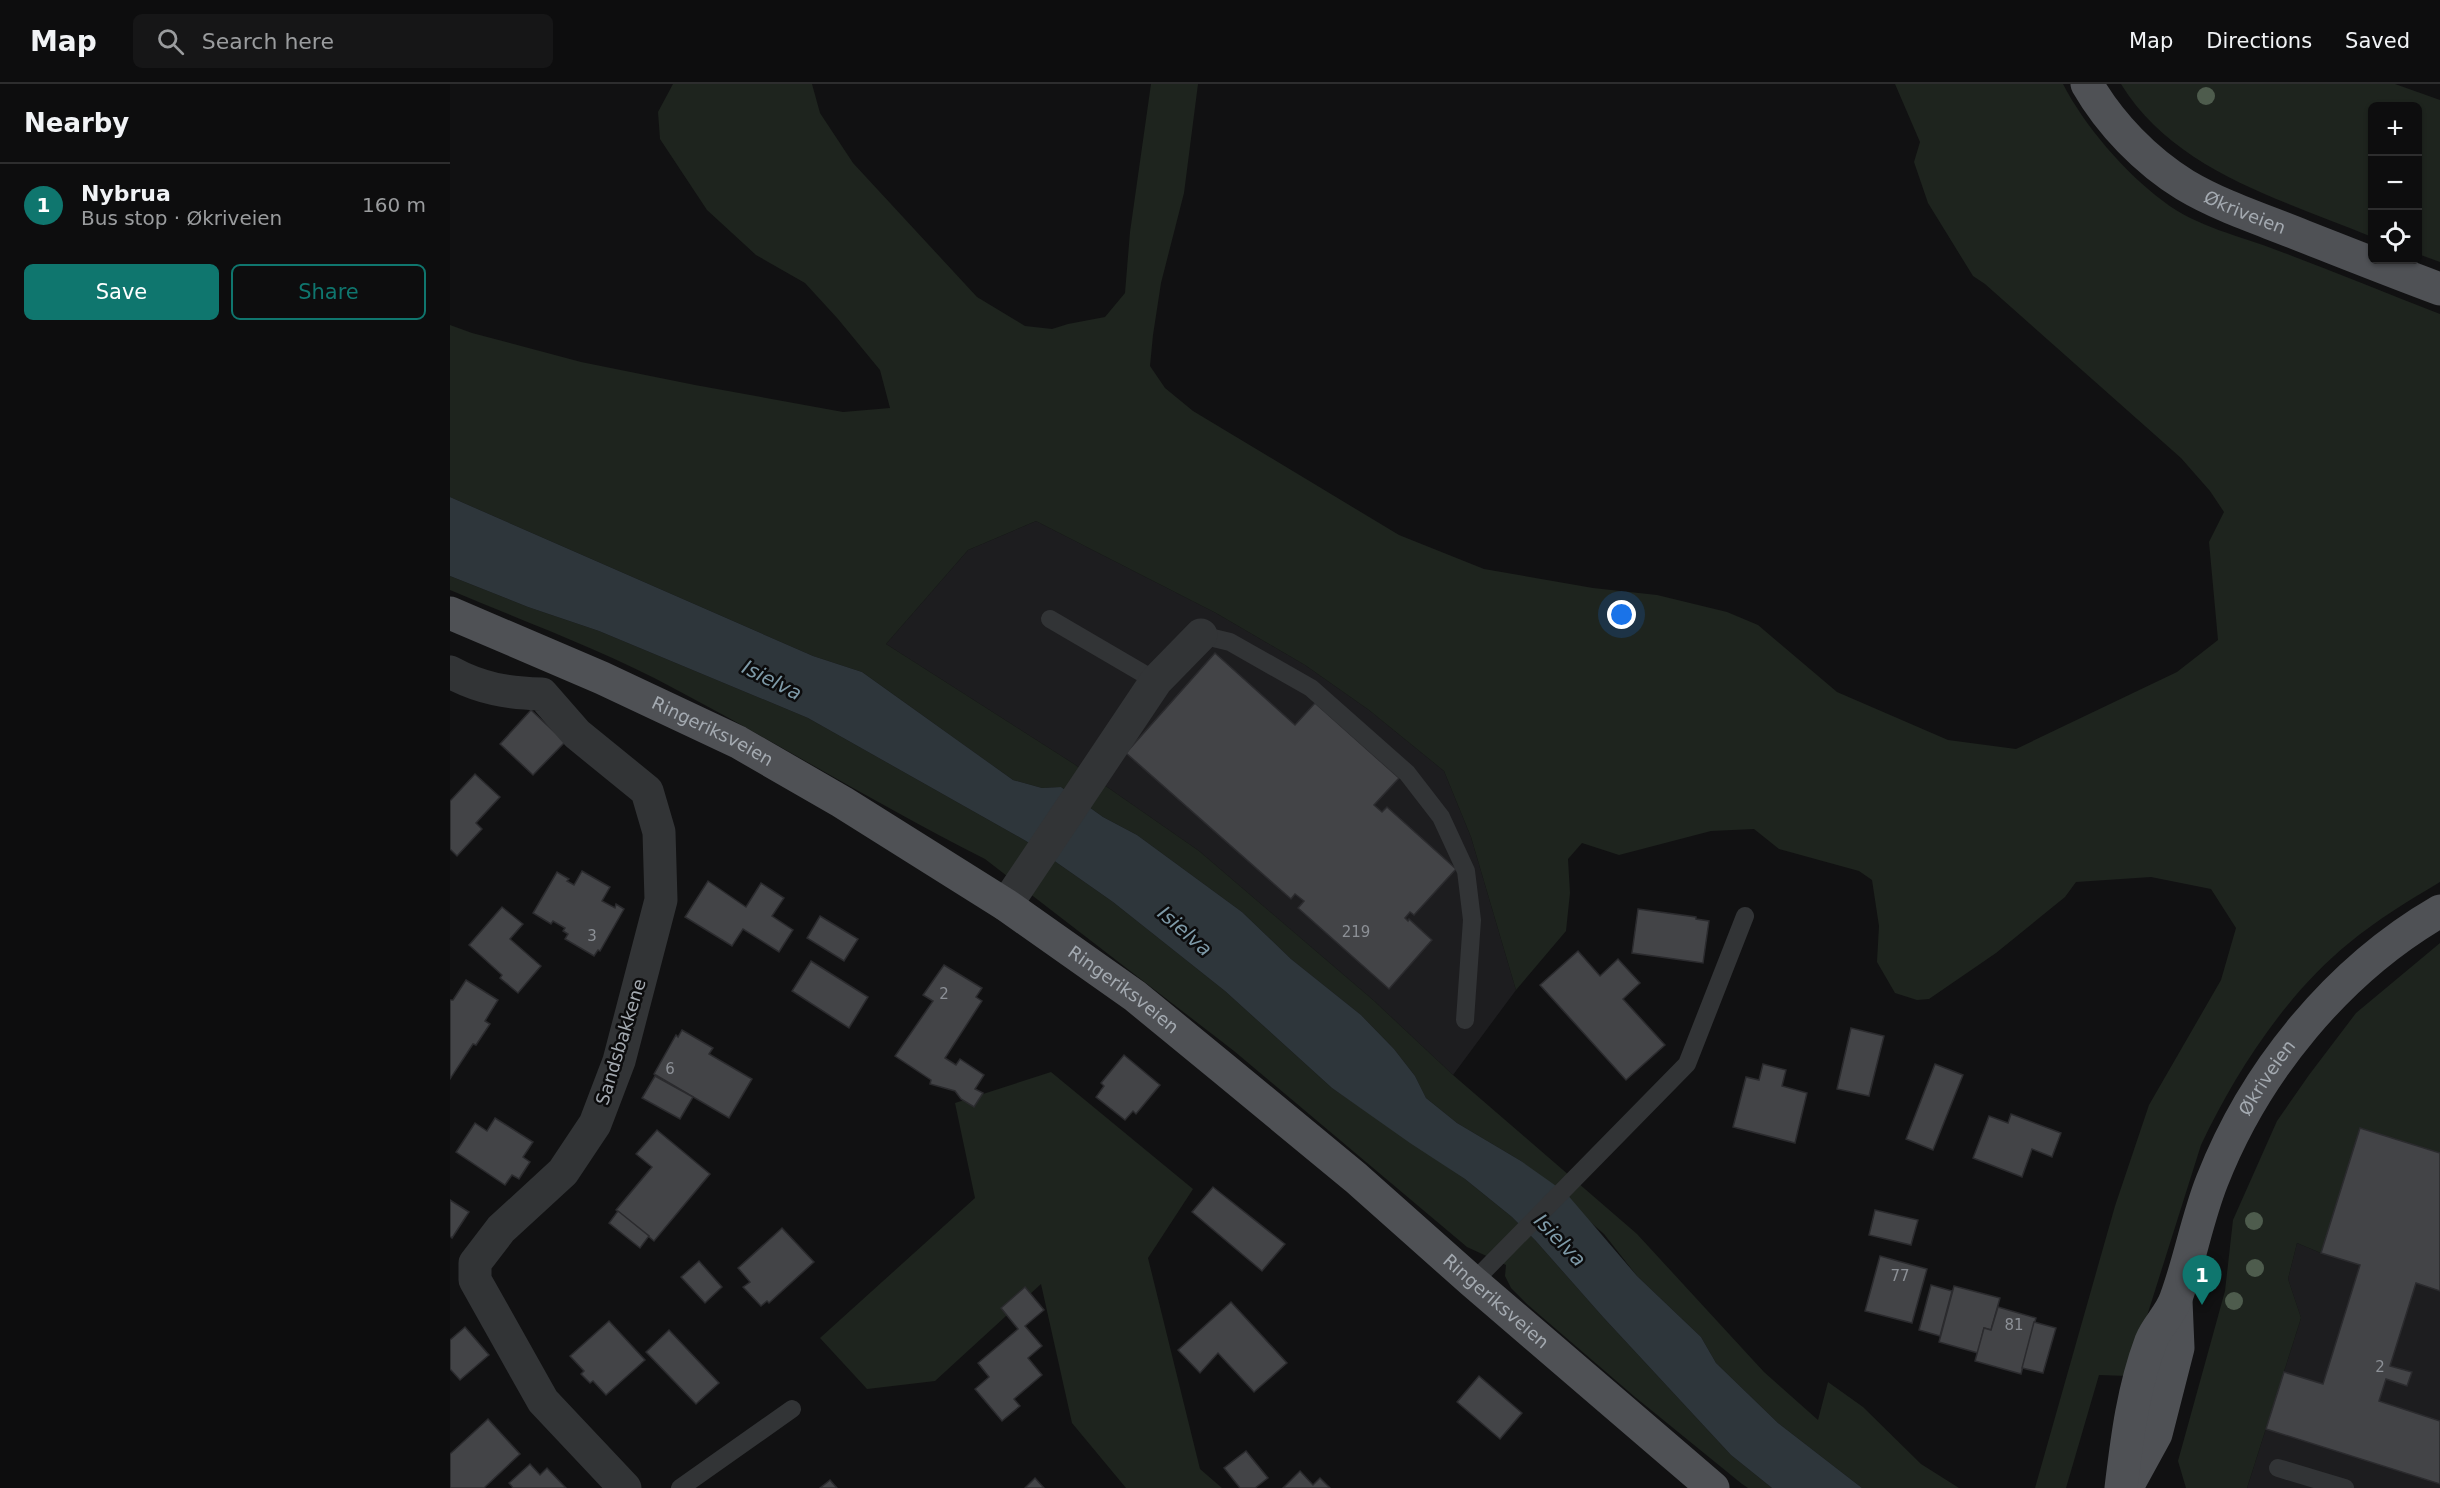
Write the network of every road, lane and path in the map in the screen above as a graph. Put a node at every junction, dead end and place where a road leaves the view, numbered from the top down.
1 (2087, 84) edge
2 (2440, 290) edge
3 (450, 613) edge
4 (1050, 619) dead end
5 (1201, 635) joint
6 (450, 672) edge
7 (1156, 681) junction
8 (1006, 905) junction
9 (2440, 911) edge
10 (1745, 916) dead end
11 (1466, 1020) dead end
12 (1473, 1282) junction
13 (2176, 1301) junction
14 (792, 1409) dead end
15 (2278, 1468) dead end
16 (625, 1488) edge
17 (680, 1488) edge
18 (1713, 1488) edge
19 (2121, 1488) edge
20 (2127, 1488) edge
21 (2345, 1488) edge

1 - 2 main road, Økriveien
3 - 8 main road, Ringeriksveien
4 - 7 lane
5 - 7 street
5 - 11 lane
6 - 16 street, Sandsbakkene
7 - 8 street
8 - 12 main road, Ringeriksveien
9 - 13 main road, Økriveien
10 - 12 lane
12 - 18 main road, Ringeriksveien
13 - 19 main road, Økriveien
13 - 20 main road, Økriveien
14 - 17 lane
15 - 21 lane

